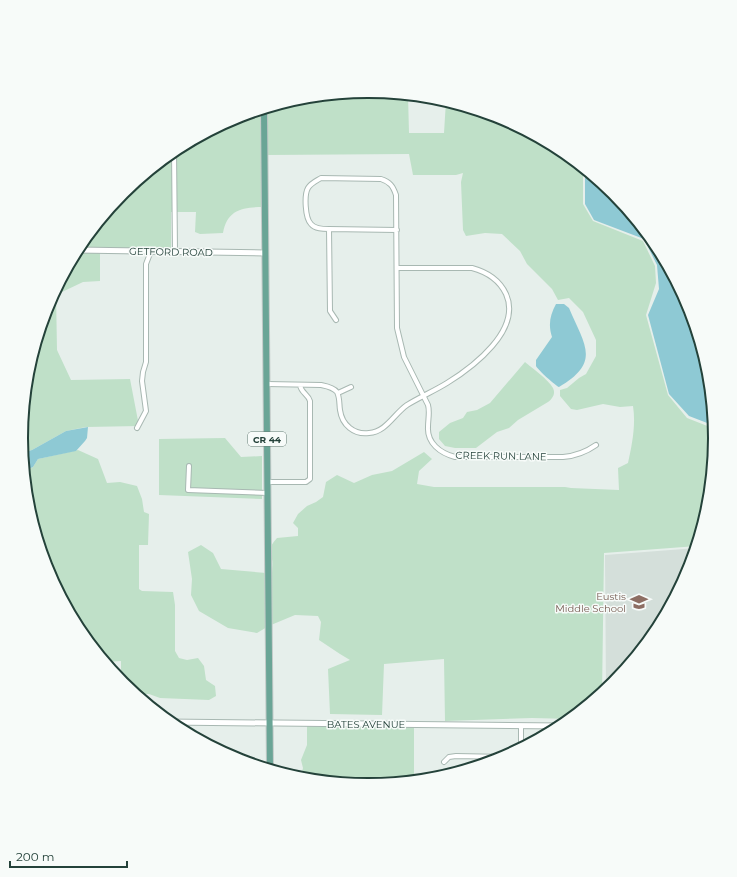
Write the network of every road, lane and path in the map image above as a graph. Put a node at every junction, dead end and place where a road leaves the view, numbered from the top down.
1 (264, 115) edge
2 (174, 159) edge
3 (329, 229) junction
4 (396, 230) junction
5 (84, 250) edge
6 (151, 251) junction
7 (175, 252) junction
8 (265, 253) junction
9 (397, 268) junction
10 (336, 320) dead end
11 (267, 384) junction
12 (300, 385) junction
13 (351, 387) dead end
14 (338, 393) junction
15 (425, 396) junction
16 (137, 428) dead end
17 (596, 444) dead end
18 (189, 466) dead end
19 (268, 482) junction
20 (268, 493) junction
21 (179, 722) edge
22 (270, 723) junction
23 (521, 726) junction
24 (551, 726) edge
25 (521, 743) edge
26 (491, 756) edge
27 (444, 762) dead end
28 (270, 764) edge

1 - 8 main road, CR 44
2 - 7 street
3 - 4 street
3 - 4 street, CREEK RUN LANE
3 - 10 street
4 - 9 street, CREEK RUN LANE
5 - 6 street, GETFORD ROAD
6 - 7 street, GETFORD ROAD
6 - 16 street
7 - 8 street, GETFORD ROAD
8 - 11 main road, CR 44
9 - 15 street, CREEK RUN LANE
9 - 15 street
11 - 12 street
11 - 19 main road, CR 44
12 - 14 street
12 - 19 street
13 - 14 street
14 - 15 street
15 - 17 street, CREEK RUN LANE
18 - 20 street
19 - 20 main road, CR 44
20 - 22 main road, CR 44
21 - 22 street, BATES AVENUE
22 - 23 street, BATES AVENUE
22 - 28 main road, CR 44
23 - 24 street, BATES AVENUE
23 - 25 street
26 - 27 street

